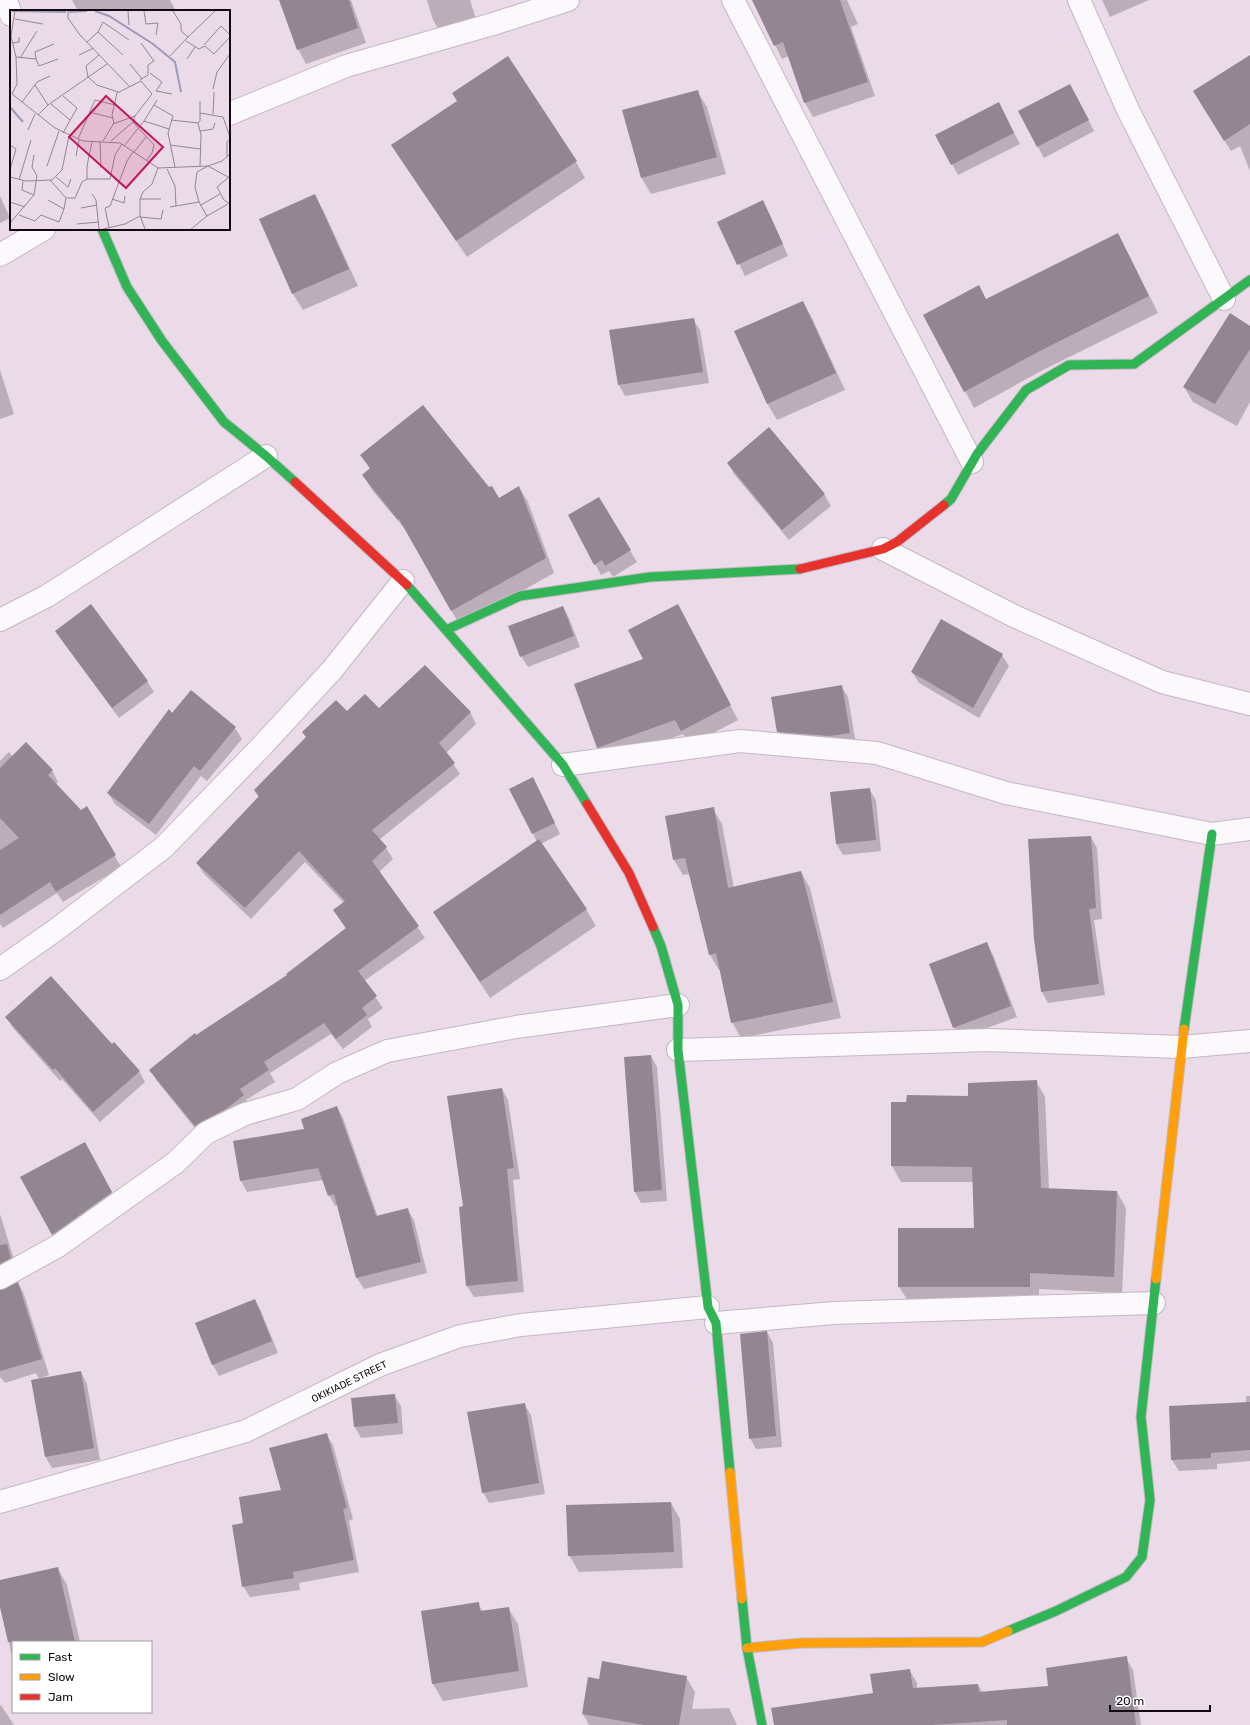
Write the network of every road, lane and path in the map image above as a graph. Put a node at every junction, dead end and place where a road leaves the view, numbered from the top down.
1 (6, 0) edge
2 (568, 0) edge
3 (733, 0) edge
4 (1079, 0) edge
5 (10, 12) edge
6 (230, 114) edge
7 (42, 230) edge
8 (102, 230) edge
9 (0, 255) edge
10 (1250, 280) edge
11 (1224, 299) junction
12 (266, 456) junction
13 (972, 462) junction
14 (883, 549) junction
15 (403, 581) junction
16 (0, 620) edge
17 (446, 630) junction
18 (1250, 704) edge
19 (563, 765) junction
20 (1250, 829) edge
21 (1212, 834) junction
22 (0, 969) edge
23 (678, 1005) junction
24 (1250, 1041) edge
25 (1182, 1047) junction
26 (678, 1050) junction
27 (0, 1278) edge
28 (1154, 1304) junction
29 (712, 1315) junction
30 (0, 1502) edge
31 (747, 1648) junction
32 (762, 1725) edge

1 - 5 street
2 - 6 street
3 - 13 street
4 - 11 street
7 - 9 street
8 - 12 street
10 - 11 street
11 - 13 street
12 - 15 street
12 - 16 street
13 - 14 street
14 - 17 street
14 - 18 street
15 - 17 street
15 - 22 street
17 - 19 street
19 - 21 street
19 - 23 street
20 - 21 street
21 - 25 street
23 - 26 street
23 - 27 street
24 - 25 street
25 - 26 street
25 - 28 street
26 - 29 street
28 - 29 street, OKIKIADE STREET
28 - 31 street
29 - 30 street, OKIKIADE STREET
29 - 31 street
31 - 32 street

